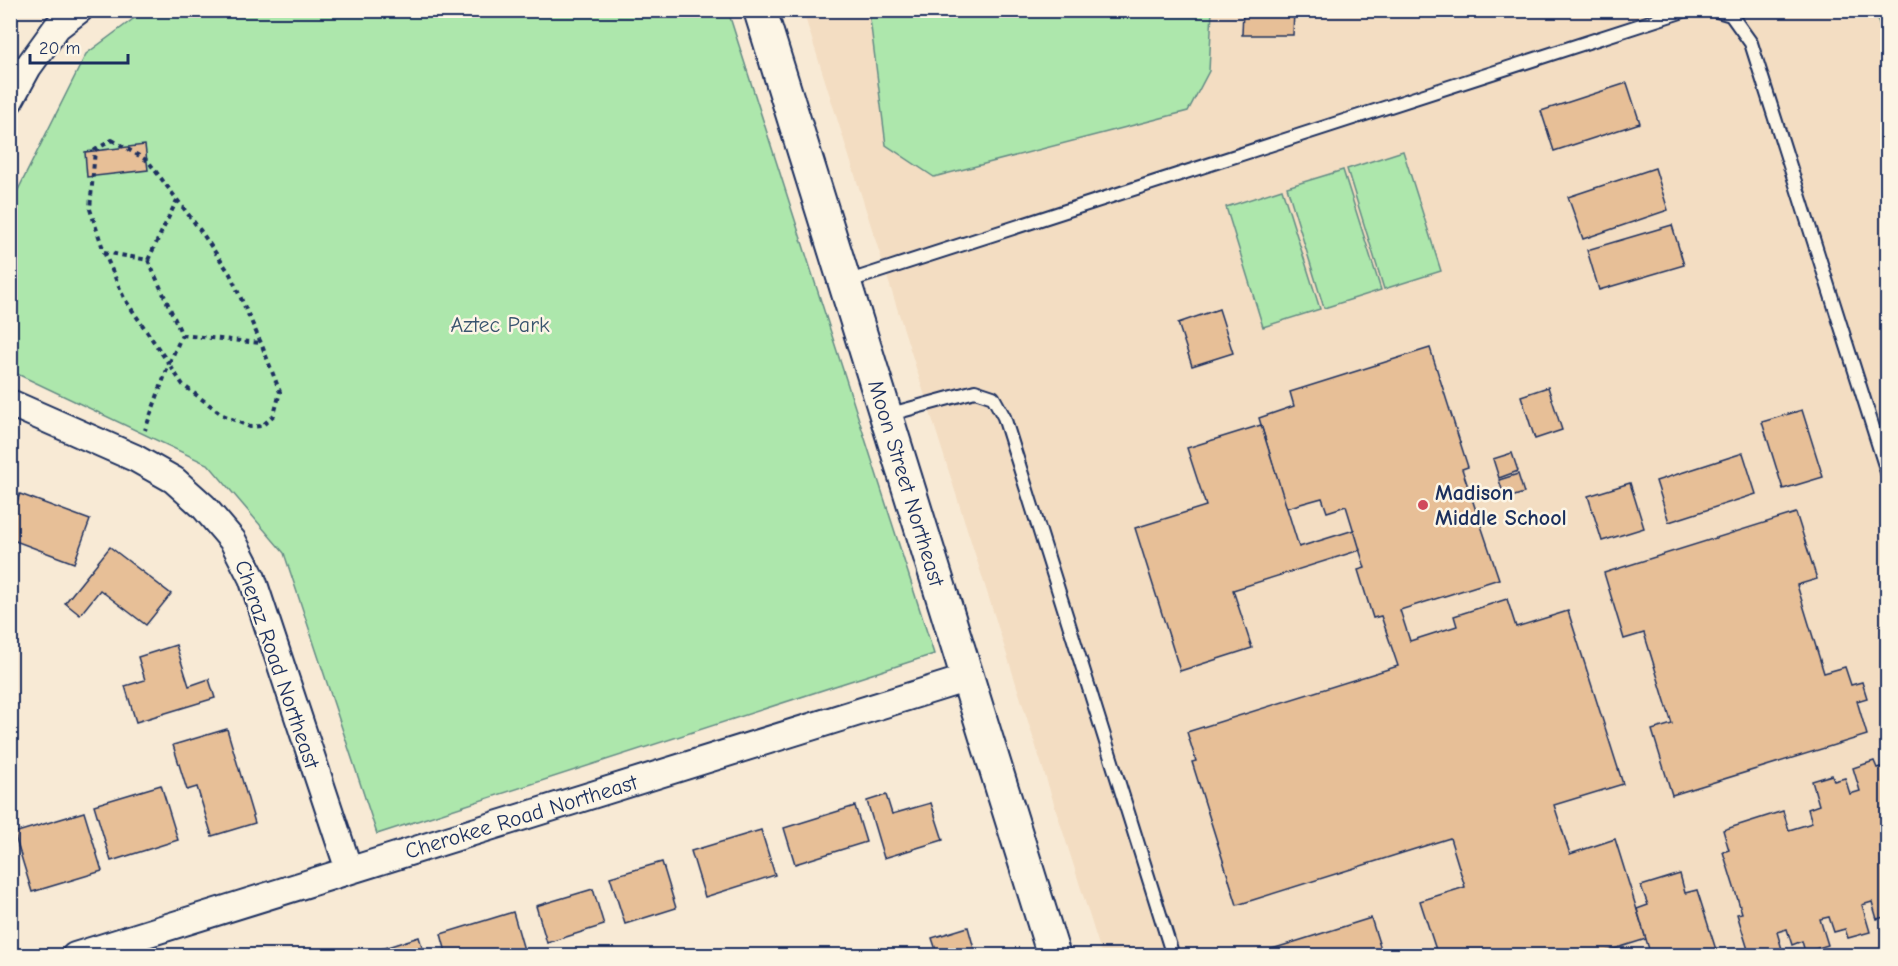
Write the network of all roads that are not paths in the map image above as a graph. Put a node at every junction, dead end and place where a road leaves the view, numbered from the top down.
1 (79, 10) edge
2 (760, 10) edge
3 (1687, 10) edge
4 (1714, 10) edge
5 (10, 100) edge
6 (846, 282) junction
7 (10, 403) edge
8 (885, 415) junction
9 (1887, 475) edge
10 (968, 678) junction
11 (349, 870) junction
12 (75, 956) edge
13 (1054, 956) edge
14 (1173, 956) edge

1 - 5 street
2 - 6 street, Moon Street Northeast
3 - 6 lane
4 - 9 lane
6 - 8 street, Moon Street Northeast
7 - 11 street, Cheraz Road Northeast
8 - 10 street, Moon Street Northeast
8 - 14 lane
10 - 11 street, Cherokee Road Northeast
10 - 13 street, Moon Street Northeast
11 - 12 street, Cherokee Road Northeast

